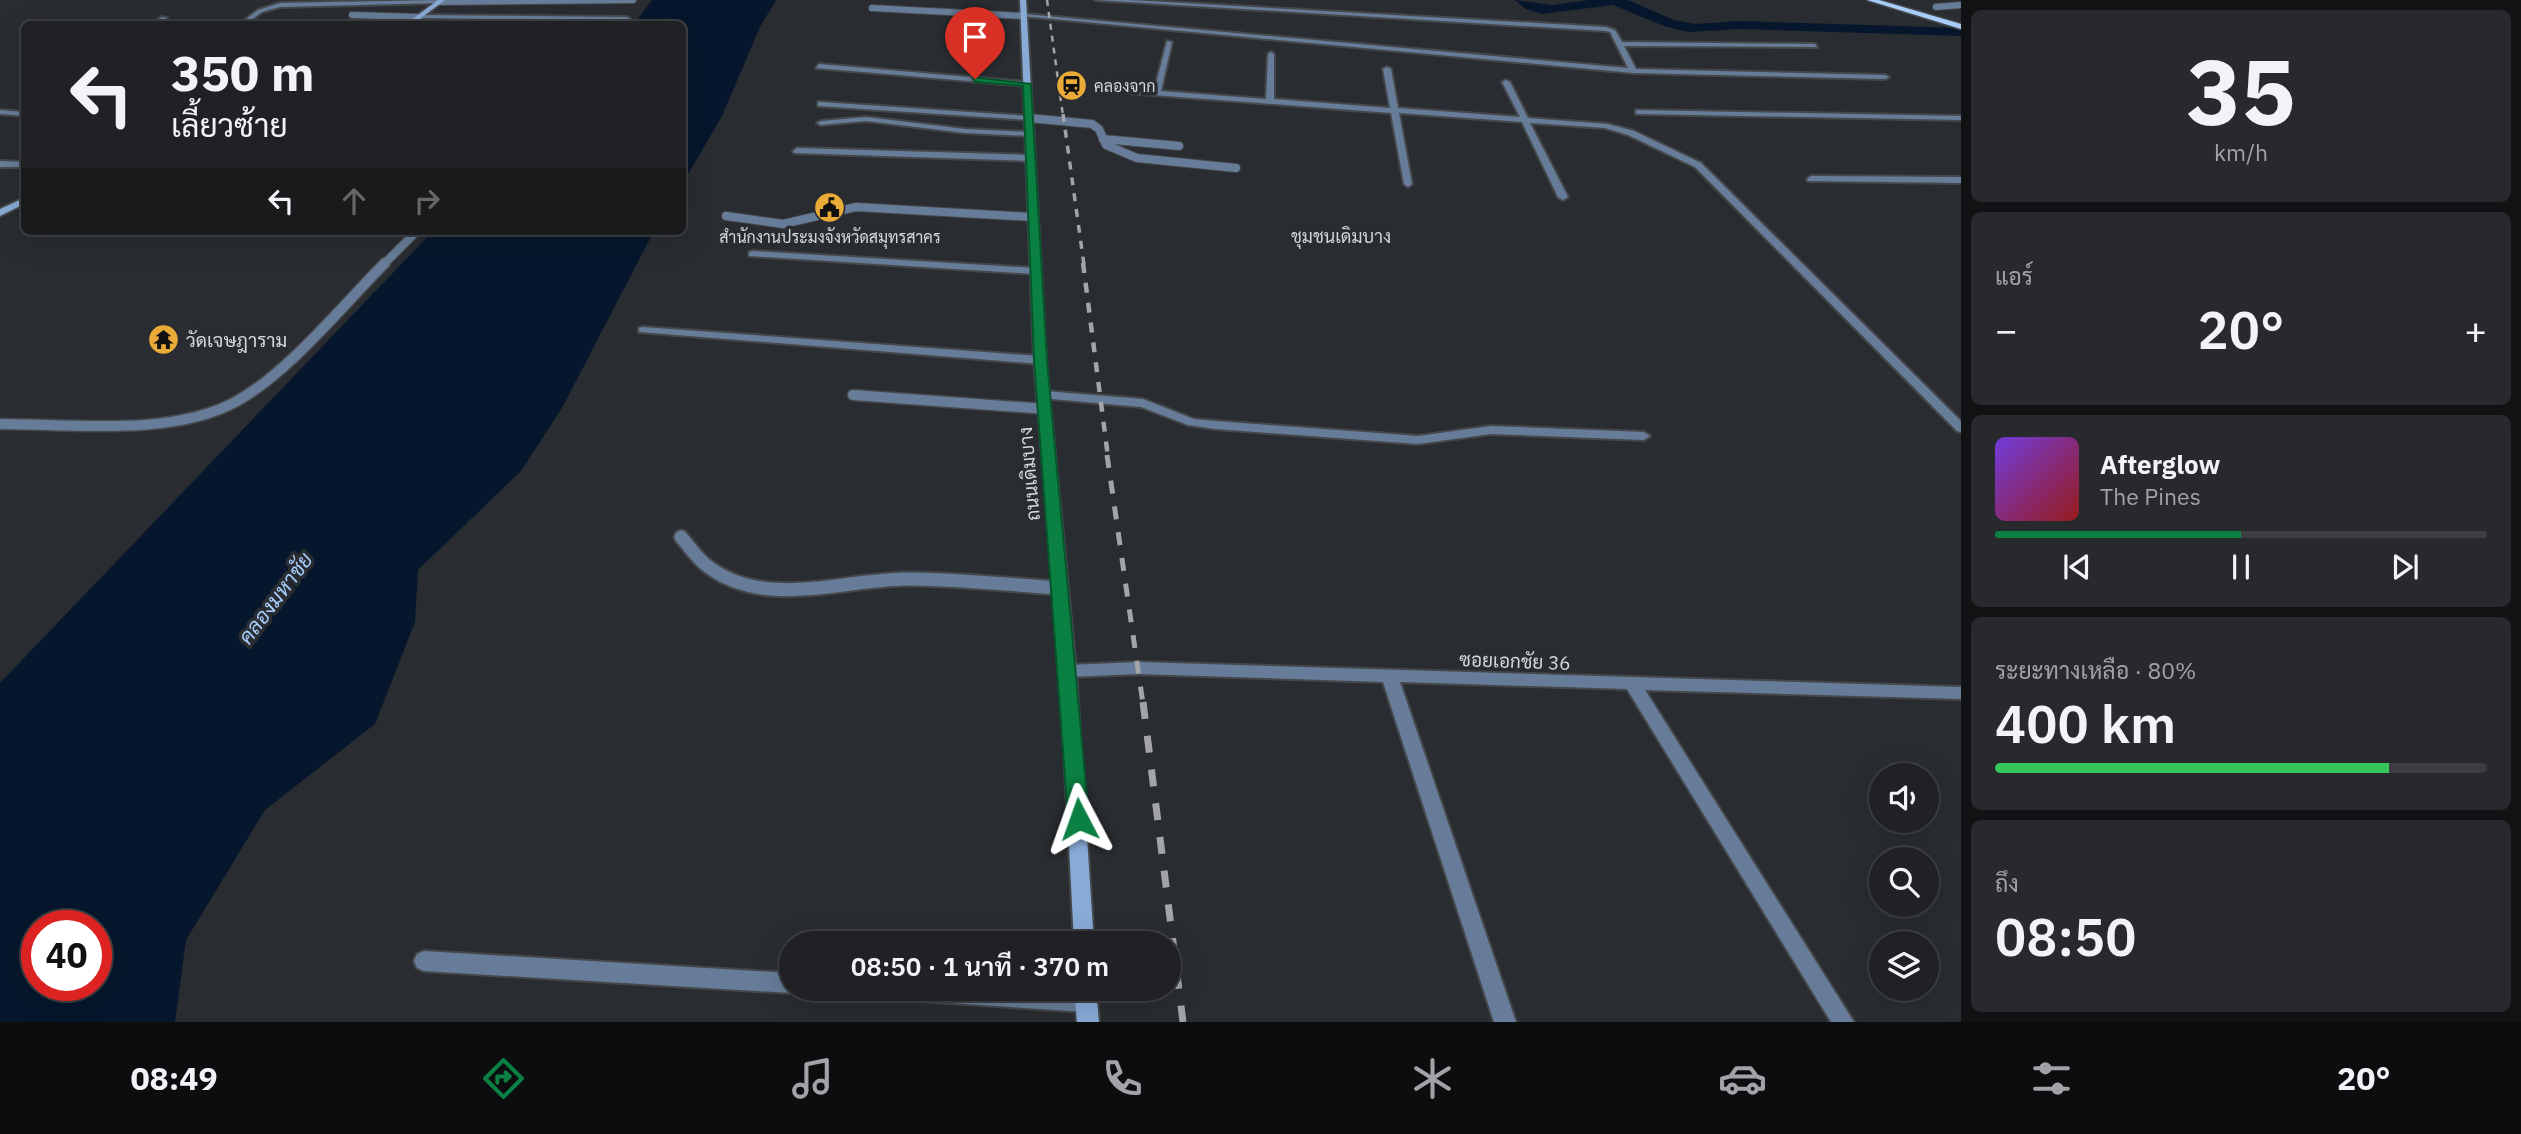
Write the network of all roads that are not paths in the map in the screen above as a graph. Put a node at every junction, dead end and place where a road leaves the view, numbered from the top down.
1 (1023, 0) edge
2 (1098, 0) edge
3 (1871, 0) edge
4 (369, 1) edge
5 (441, 1) edge
6 (633, 1) edge
7 (1225, 4) edge
8 (1923, 4) dead end
9 (1961, 5) edge
10 (1936, 7) junction
11 (872, 8) dead end
12 (352, 15) dead end
13 (1961, 15) edge
14 (420, 16) junction
15 (1024, 16) junction
16 (164, 18) dead end
17 (627, 19) dead end
18 (160, 21) edge
19 (247, 21) edge
20 (413, 21) edge
21 (1961, 27) edge
22 (1169, 42) dead end
23 (1619, 44) junction
24 (1815, 46) dead end
25 (1271, 54) dead end
26 (819, 66) dead end
27 (1387, 69) dead end
28 (1633, 71) junction
29 (1885, 77) dead end
30 (1507, 82) dead end
31 (1027, 84) junction
32 (1129, 90) dead end
33 (1157, 93) junction
34 (1270, 101) junction
35 (821, 104) dead end
36 (1395, 110) junction
37 (0, 112) edge
38 (1639, 112) dead end
39 (21, 114) edge
40 (1029, 118) junction
41 (1961, 118) edge
42 (1525, 120) junction
43 (821, 123) dead end
44 (1030, 134) junction
45 (1103, 139) junction
46 (1179, 146) dead end
47 (797, 151) dead end
48 (1030, 158) junction
49 (0, 164) edge
50 (21, 165) edge
51 (1236, 168) dead end
52 (1811, 179) dead end
53 (1961, 180) edge
54 (1408, 184) dead end
55 (1563, 197) dead end
56 (21, 202) edge
57 (0, 213) edge
58 (726, 216) dead end
59 (1032, 217) junction
60 (413, 235) edge
61 (753, 254) dead end
62 (1035, 271) junction
63 (643, 330) dead end
64 (1040, 360) junction
65 (853, 395) dead end
66 (1045, 402) junction
67 (0, 424) edge
68 (1961, 428) edge
69 (1643, 436) dead end
70 (681, 537) dead end
71 (1061, 588) junction
72 (1068, 671) junction
73 (1390, 678) junction
74 (1633, 685) junction
75 (1961, 693) edge
76 (1083, 931) edge
77 (424, 961) dead end
78 (779, 982) edge
79 (1047, 1001) edge
80 (1086, 1004) edge
81 (1505, 1022) edge
82 (1843, 1022) edge

1 - 15 street, ถนนเดิมบาง
2 - 7 street
3 - 21 main road
4 - 5 street
4 - 19 street
5 - 6 lane
5 - 14 street
7 - 23 street
8 - 10 main road
9 - 10 lane
10 - 13 main road
11 - 15 lane
12 - 14 lane
14 - 17 street
14 - 20 street
15 - 28 street
15 - 31 street, ถนนเดิมบาง
16 - 18 street
22 - 33 street
23 - 24 street
23 - 28 street
25 - 34 street
26 - 31 street
27 - 36 street
28 - 29 street
30 - 42 street
31 - 40 street, ถนนเดิมบาง
32 - 33 street
33 - 34 street
34 - 36 street
35 - 40 street
36 - 42 street
36 - 54 street
37 - 39 street
38 - 41 street
40 - 44 street, ถนนเดิมบาง
40 - 45 lane
42 - 55 street
42 - 68 street
43 - 44 street
44 - 48 street, ถนนเดิมบาง
45 - 46 lane
45 - 51 lane
47 - 48 street
48 - 59 street, ถนนเดิมบาง
49 - 50 street
52 - 53 street
56 - 57 street
58 - 59 lane
59 - 62 street, ถนนเดิมบาง
60 - 67 lane
61 - 62 street
62 - 64 street, ถนนเดิมบาง
63 - 64 street
64 - 66 street, ถนนเดิมบาง
65 - 66 lane
66 - 69 street
66 - 71 street, ถนนเดิมบาง
70 - 71 lane
71 - 72 street, ถนนเดิมบาง
72 - 73 street, ซอยเอกชัย 36
72 - 76 street, ถนนเดิมบาง
73 - 74 street, ซอยเอกชัย 36
73 - 81 street
74 - 75 street, ซอยเอกชัย 36
74 - 82 street
77 - 78 street
79 - 80 street

